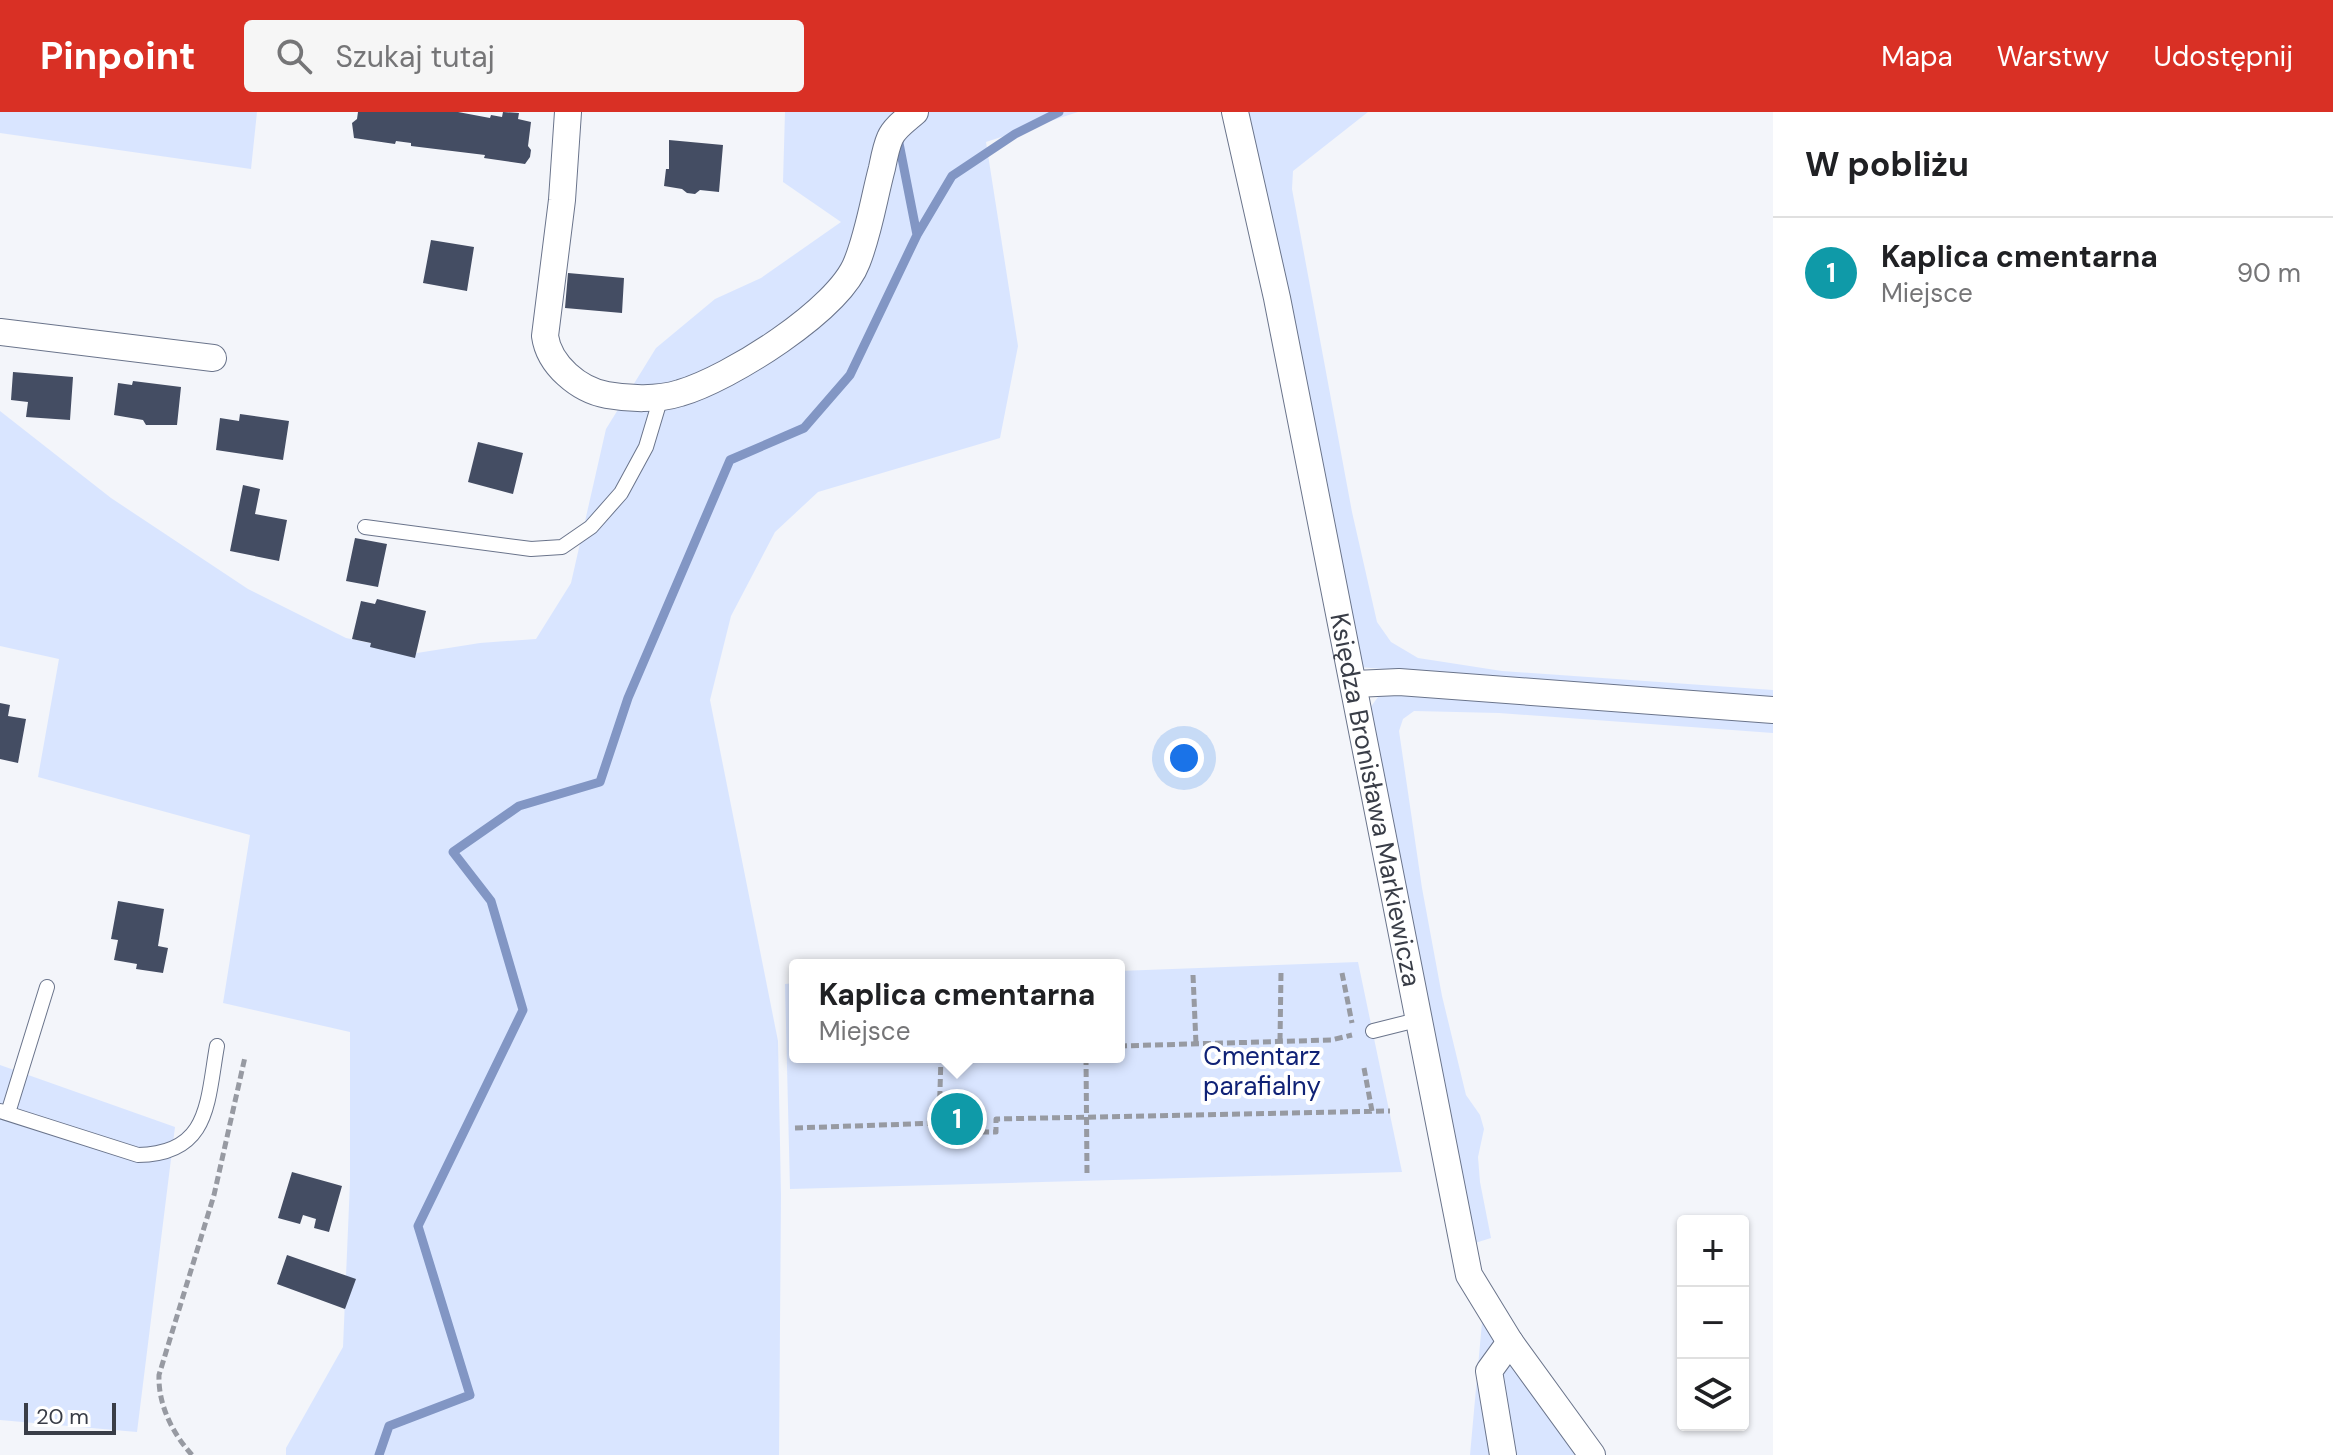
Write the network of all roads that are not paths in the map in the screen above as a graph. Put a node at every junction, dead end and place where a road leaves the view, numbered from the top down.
1 (568, 112) edge
2 (915, 112) edge
3 (1235, 112) edge
4 (0, 332) edge
5 (213, 358) dead end
6 (661, 397) junction
7 (365, 527) dead end
8 (1355, 684) junction
9 (1773, 710) edge
10 (47, 987) dead end
11 (1417, 1020) junction
12 (1373, 1031) road end
13 (217, 1046) dead end
14 (4, 1112) edge
15 (1510, 1342) junction
16 (1503, 1455) edge
17 (1592, 1455) edge

1 - 6 street
2 - 6 street
3 - 8 street, Księdza Bronisława Markiewicza
4 - 5 street
6 - 7 lane
8 - 9 street
8 - 11 street, Księdza Bronisława Markiewicza
10 - 14 lane
11 - 12 lane
11 - 15 street, Księdza Bronisława Markiewicza
13 - 14 lane
15 - 16 street
15 - 17 street, Księdza Bronisława Markiewicza

